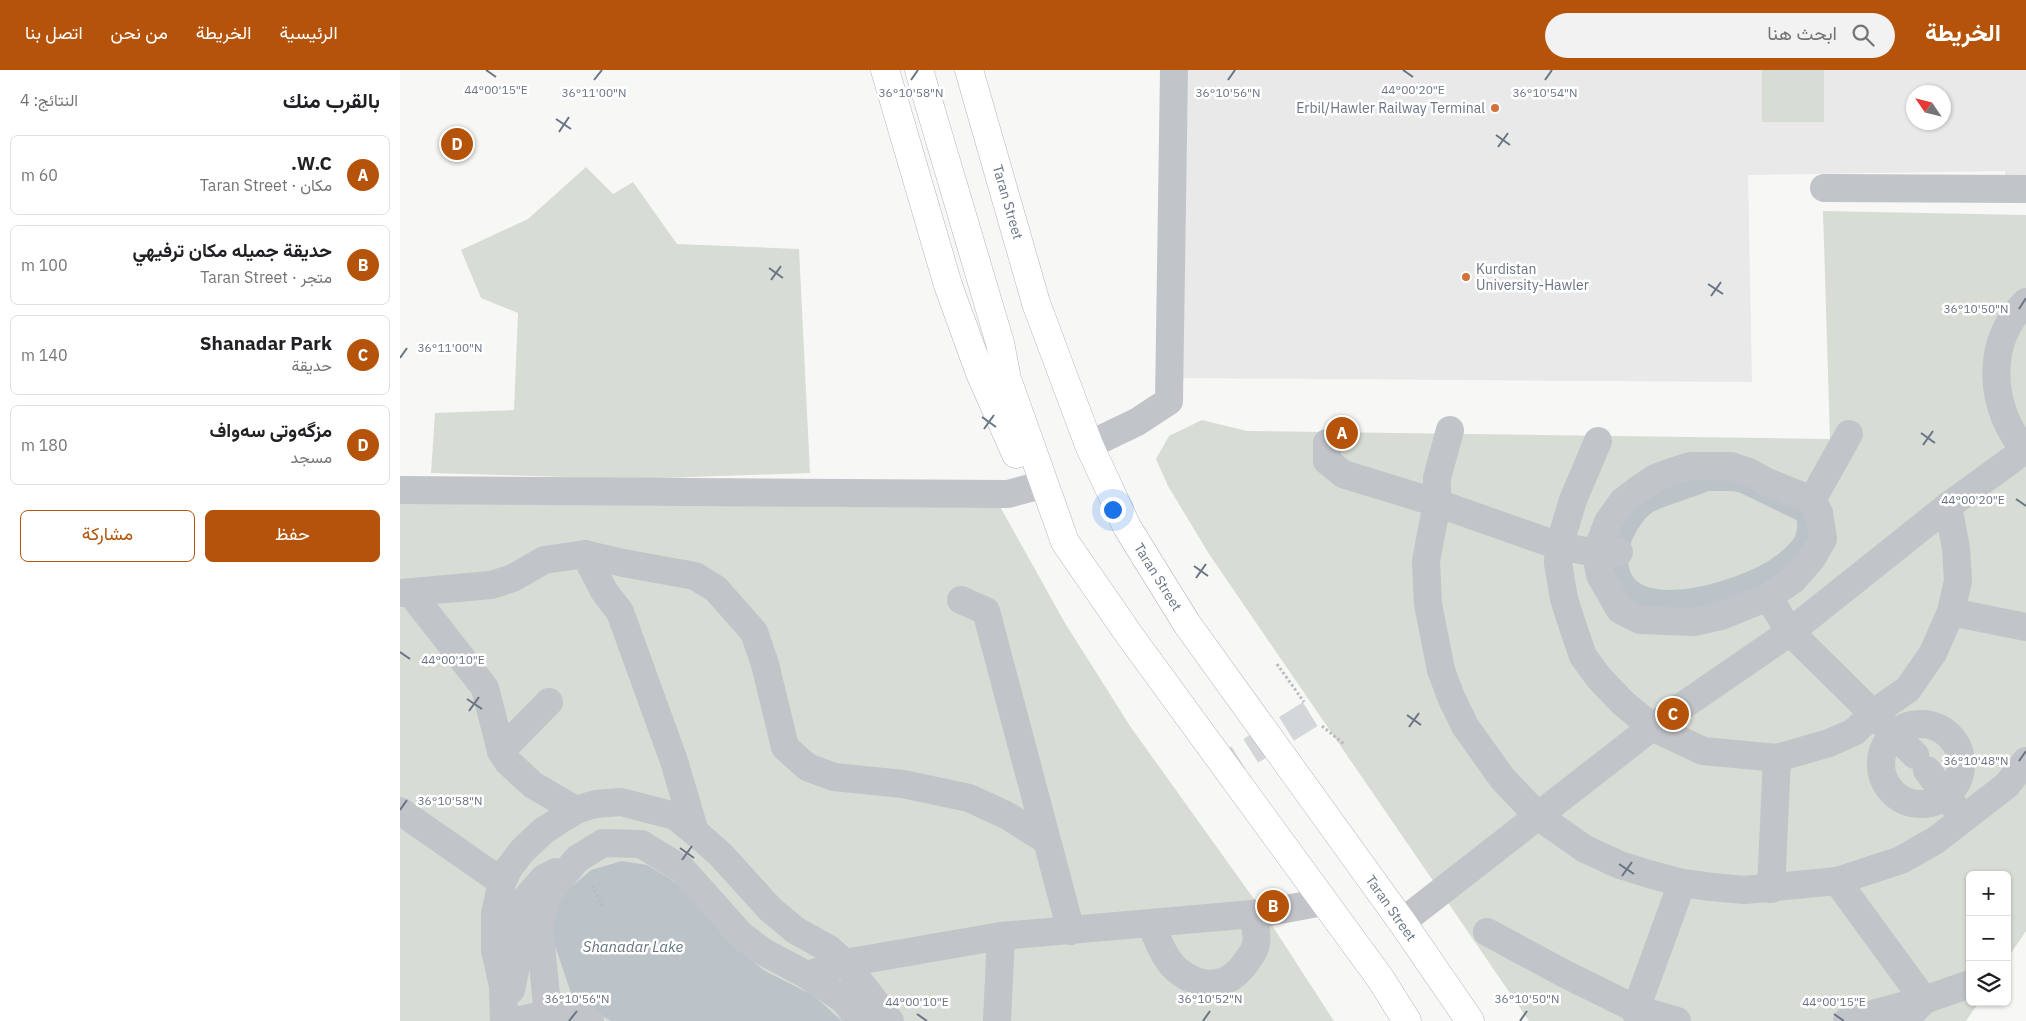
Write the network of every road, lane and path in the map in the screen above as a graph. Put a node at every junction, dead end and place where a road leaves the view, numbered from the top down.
1 (885, 70) edge
2 (919, 70) edge
3 (969, 70) edge
4 (1174, 70) edge
5 (1824, 188) dead end
6 (2026, 189) edge
7 (2026, 302) edge
8 (1450, 430) dead end
9 (1849, 434) dead end
10 (1598, 441) dead end
11 (1327, 442) dead end
12 (1089, 445) junction
13 (2025, 451) edge
14 (1034, 487) junction
15 (400, 490) edge
16 (1812, 500) junction
17 (1437, 503) junction
18 (1948, 506) junction
19 (1065, 542) junction
20 (1559, 546) junction
21 (1609, 553) junction
22 (585, 554) junction
23 (405, 593) edge
24 (1768, 597) junction
25 (961, 600) dead end
26 (1951, 612) junction
27 (2026, 626) edge
28 (1790, 632) junction
29 (1276, 664) dead end
30 (549, 702) dead end
31 (1304, 702) dead end
32 (1874, 712) junction
33 (1322, 726) dead end
34 (1652, 727) junction
35 (1895, 734) junction
36 (1951, 736) junction
37 (1344, 744) dead end
38 (501, 751) junction
39 (1777, 758) junction
40 (2026, 762) edge
41 (1921, 763) junction
42 (1890, 789) junction
43 (1946, 796) junction
44 (576, 810) junction
45 (400, 811) edge
46 (1538, 816) junction
47 (1964, 819) junction
48 (695, 832) junction
49 (1046, 840) junction
50 (577, 859) junction
51 (739, 875) junction
52 (502, 882) junction
53 (1837, 882) junction
54 (1682, 883) junction
55 (1771, 889) junction
56 (1323, 902) junction
57 (721, 912) junction
58 (1253, 914) junction
59 (1402, 922) junction
60 (1151, 924) junction
61 (1071, 931) junction
62 (1487, 932) dead end
63 (1001, 936) junction
64 (846, 962) junction
65 (807, 975) junction
66 (1966, 985) edge
67 (1924, 1000) junction
68 (548, 1014) junction
69 (1637, 1015) edge
70 (504, 1021) edge
71 (516, 1021) edge
72 (590, 1021) edge
73 (860, 1021) edge
74 (890, 1021) edge
75 (998, 1021) edge
76 (1407, 1021) edge
77 (1470, 1021) edge
78 (1677, 1021) edge
79 (1848, 1021) edge
80 (1904, 1021) edge

1 - 14 main road
2 - 19 main road
3 - 12 main road, Taran Street
4 - 12 street
5 - 6 street
7 - 13 street
8 - 17 street
9 - 16 street
10 - 20 street
11 - 17 street
12 - 59 main road, Taran Street
13 - 18 street
14 - 15 street
14 - 19 main road
16 - 21 street
16 - 24 street
17 - 20 street
17 - 46 street
18 - 26 street
18 - 28 street
19 - 56 main road
20 - 21 street
20 - 34 street
21 - 24 street
22 - 23 street
22 - 48 street
22 - 49 street
23 - 38 street
24 - 28 street
25 - 49 street
26 - 27 street
26 - 32 street
28 - 32 street
28 - 34 street
29 - 31 path
30 - 38 street
32 - 35 street
32 - 39 street
33 - 37 path
34 - 39 street
34 - 46 street
35 - 36 street
35 - 41 street
35 - 42 street
36 - 41 street
36 - 43 street
38 - 44 street
39 - 55 street
40 - 47 street
41 - 42 street
41 - 43 street
42 - 43 street
43 - 47 street
44 - 48 street
44 - 52 street
45 - 52 street
46 - 54 street
46 - 59 street
47 - 53 street
48 - 51 street
49 - 61 street
50 - 57 street
50 - 68 street
50 - 70 street
51 - 57 street
51 - 64 street
52 - 70 street
53 - 55 street
53 - 67 street
54 - 55 street
54 - 69 street
56 - 58 street
56 - 76 main road
57 - 65 street
58 - 60 street
58 - 60 street
59 - 77 main road, Taran Street
60 - 61 street
61 - 63 street
62 - 69 street
63 - 64 street
63 - 75 street
64 - 65 street
64 - 74 street
65 - 73 street
66 - 67 street
67 - 79 street
67 - 80 street
68 - 71 street
68 - 72 street
69 - 78 street

